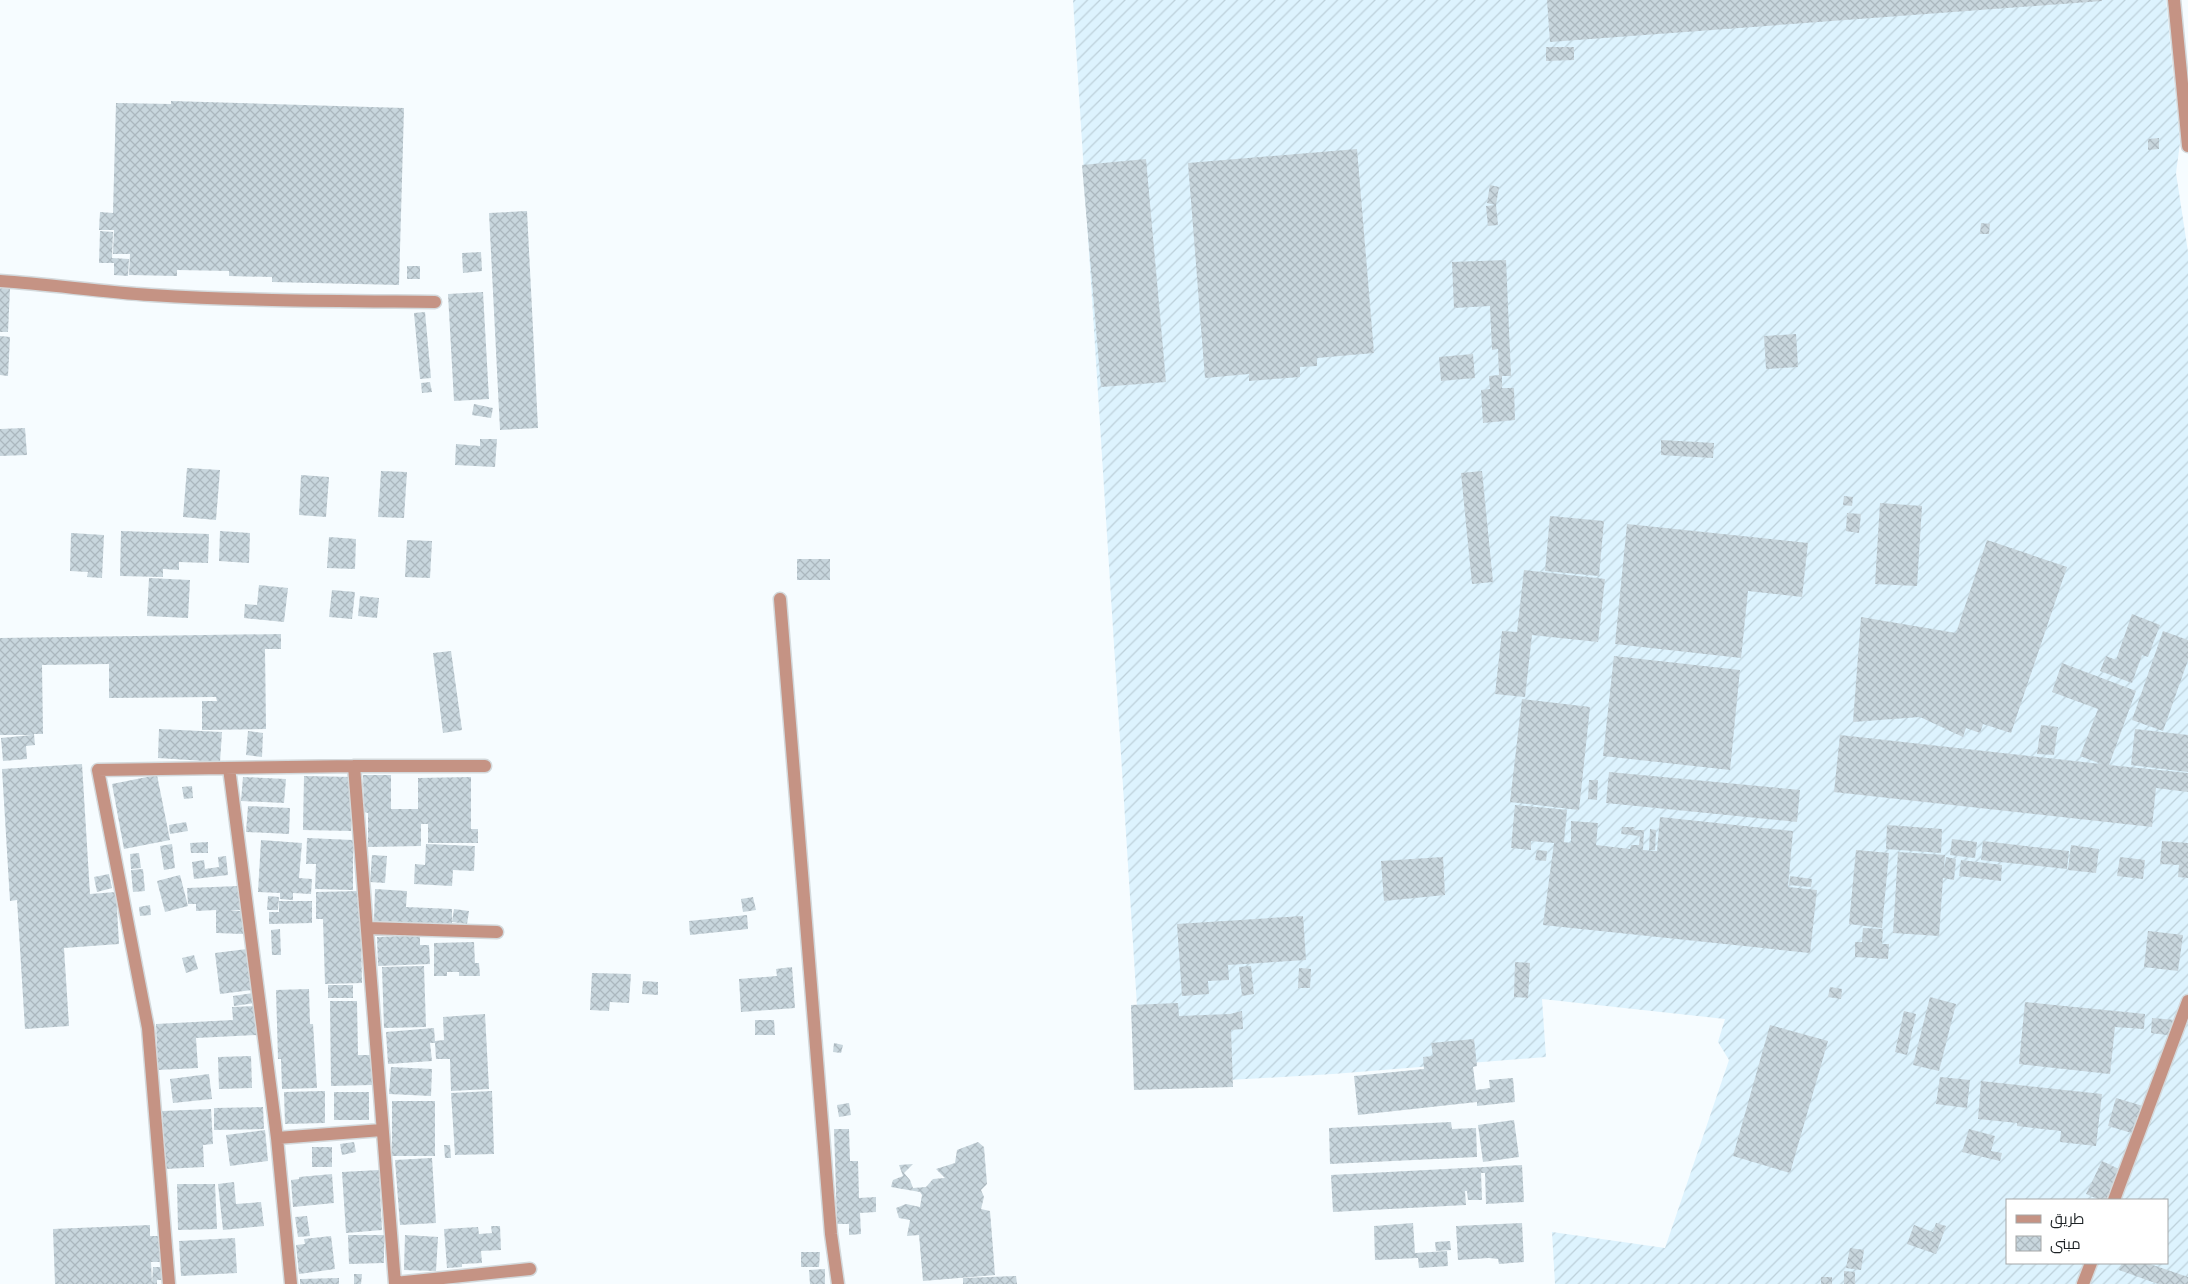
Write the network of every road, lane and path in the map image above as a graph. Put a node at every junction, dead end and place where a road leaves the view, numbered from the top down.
1 (2174, 0) edge
2 (2188, 146) edge
3 (0, 281) edge
4 (435, 302) dead end
5 (780, 599) dead end
6 (354, 766) junction
7 (485, 766) dead end
8 (229, 768) junction
9 (367, 928) junction
10 (497, 932) dead end
11 (2188, 1002) edge
12 (382, 1130) junction
13 (278, 1138) junction
14 (2114, 1199) edge
15 (2090, 1264) edge
16 (530, 1269) dead end
17 (169, 1284) edge
18 (291, 1284) edge
19 (395, 1284) edge
20 (838, 1284) edge
21 (2083, 1284) edge

1 - 2 street
3 - 4 street
5 - 20 street
6 - 7 street
6 - 8 street
6 - 9 street
8 - 13 street
8 - 17 street
9 - 10 street
9 - 12 street
11 - 14 street
12 - 13 street
12 - 19 street
13 - 18 street
15 - 21 street
16 - 19 street

